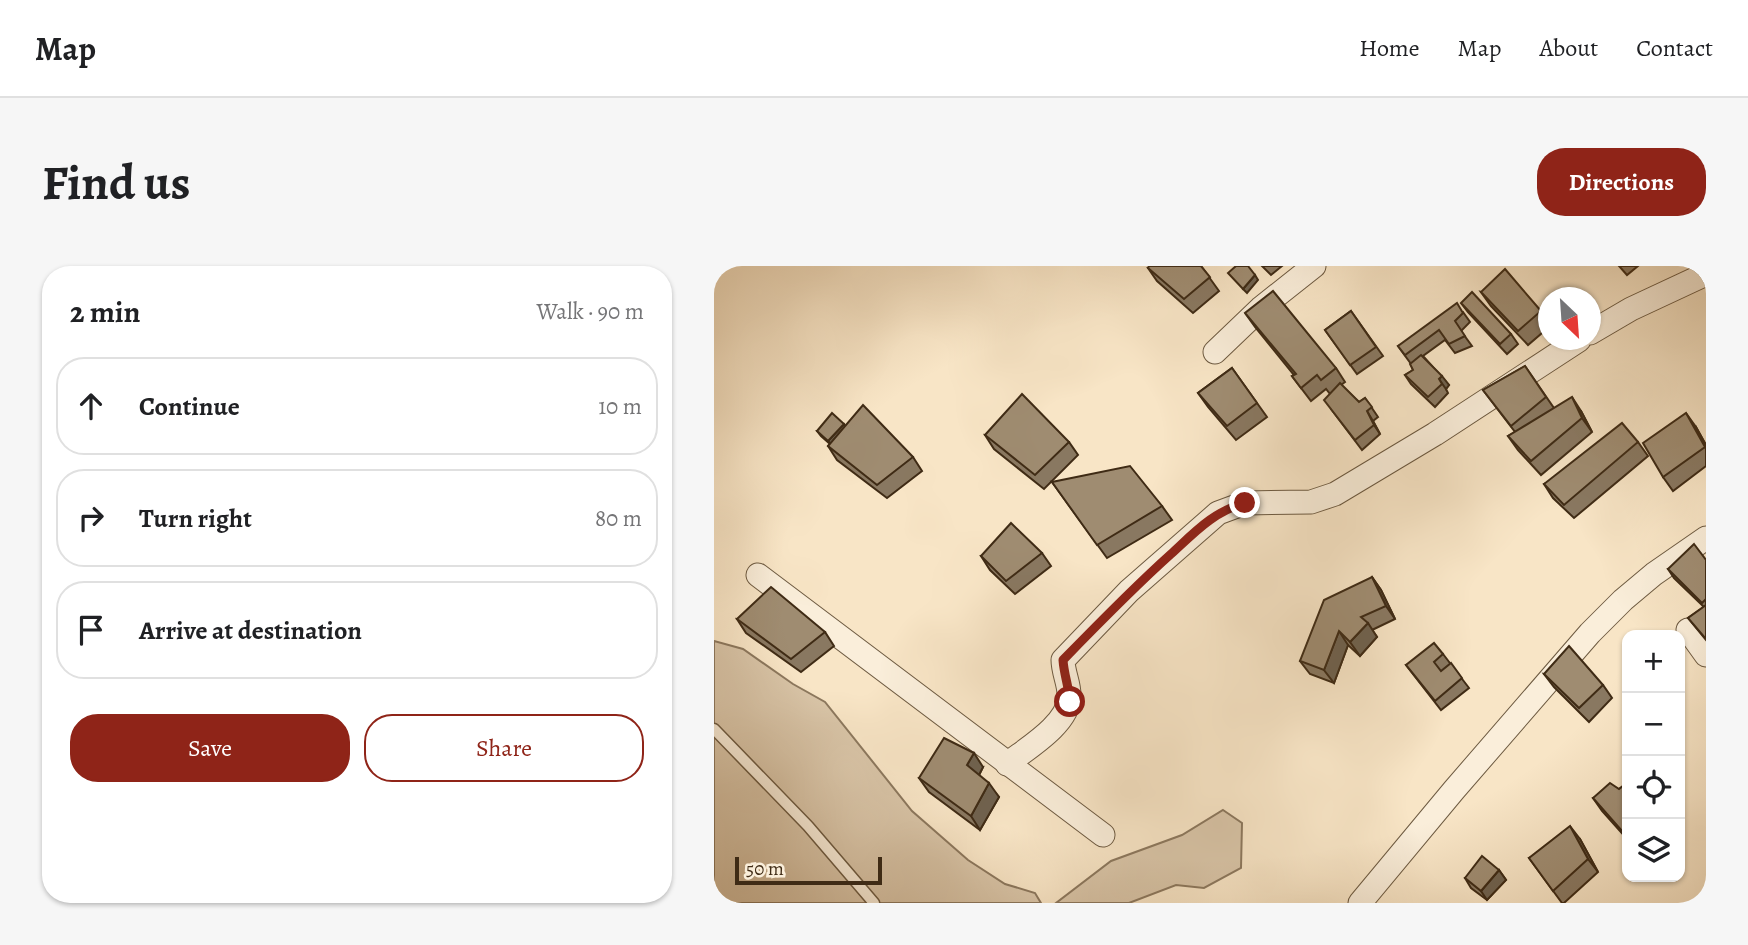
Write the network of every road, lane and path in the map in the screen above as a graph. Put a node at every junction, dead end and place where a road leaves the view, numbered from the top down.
1 (1314, 266) edge
2 (1706, 274) edge
3 (1601, 326) edge
4 (1563, 350) edge
5 (1215, 352) dead end
6 (1706, 538) edge
7 (758, 575) dead end
8 (1688, 629) edge
9 (1706, 655) edge
10 (714, 729) edge
11 (1007, 764) junction
12 (1103, 835) dead end
13 (874, 903) edge
14 (1360, 903) edge

1 - 5 street
2 - 3 street
4 - 11 street
6 - 14 street
7 - 11 street
8 - 9 street
10 - 13 lane
11 - 12 street

